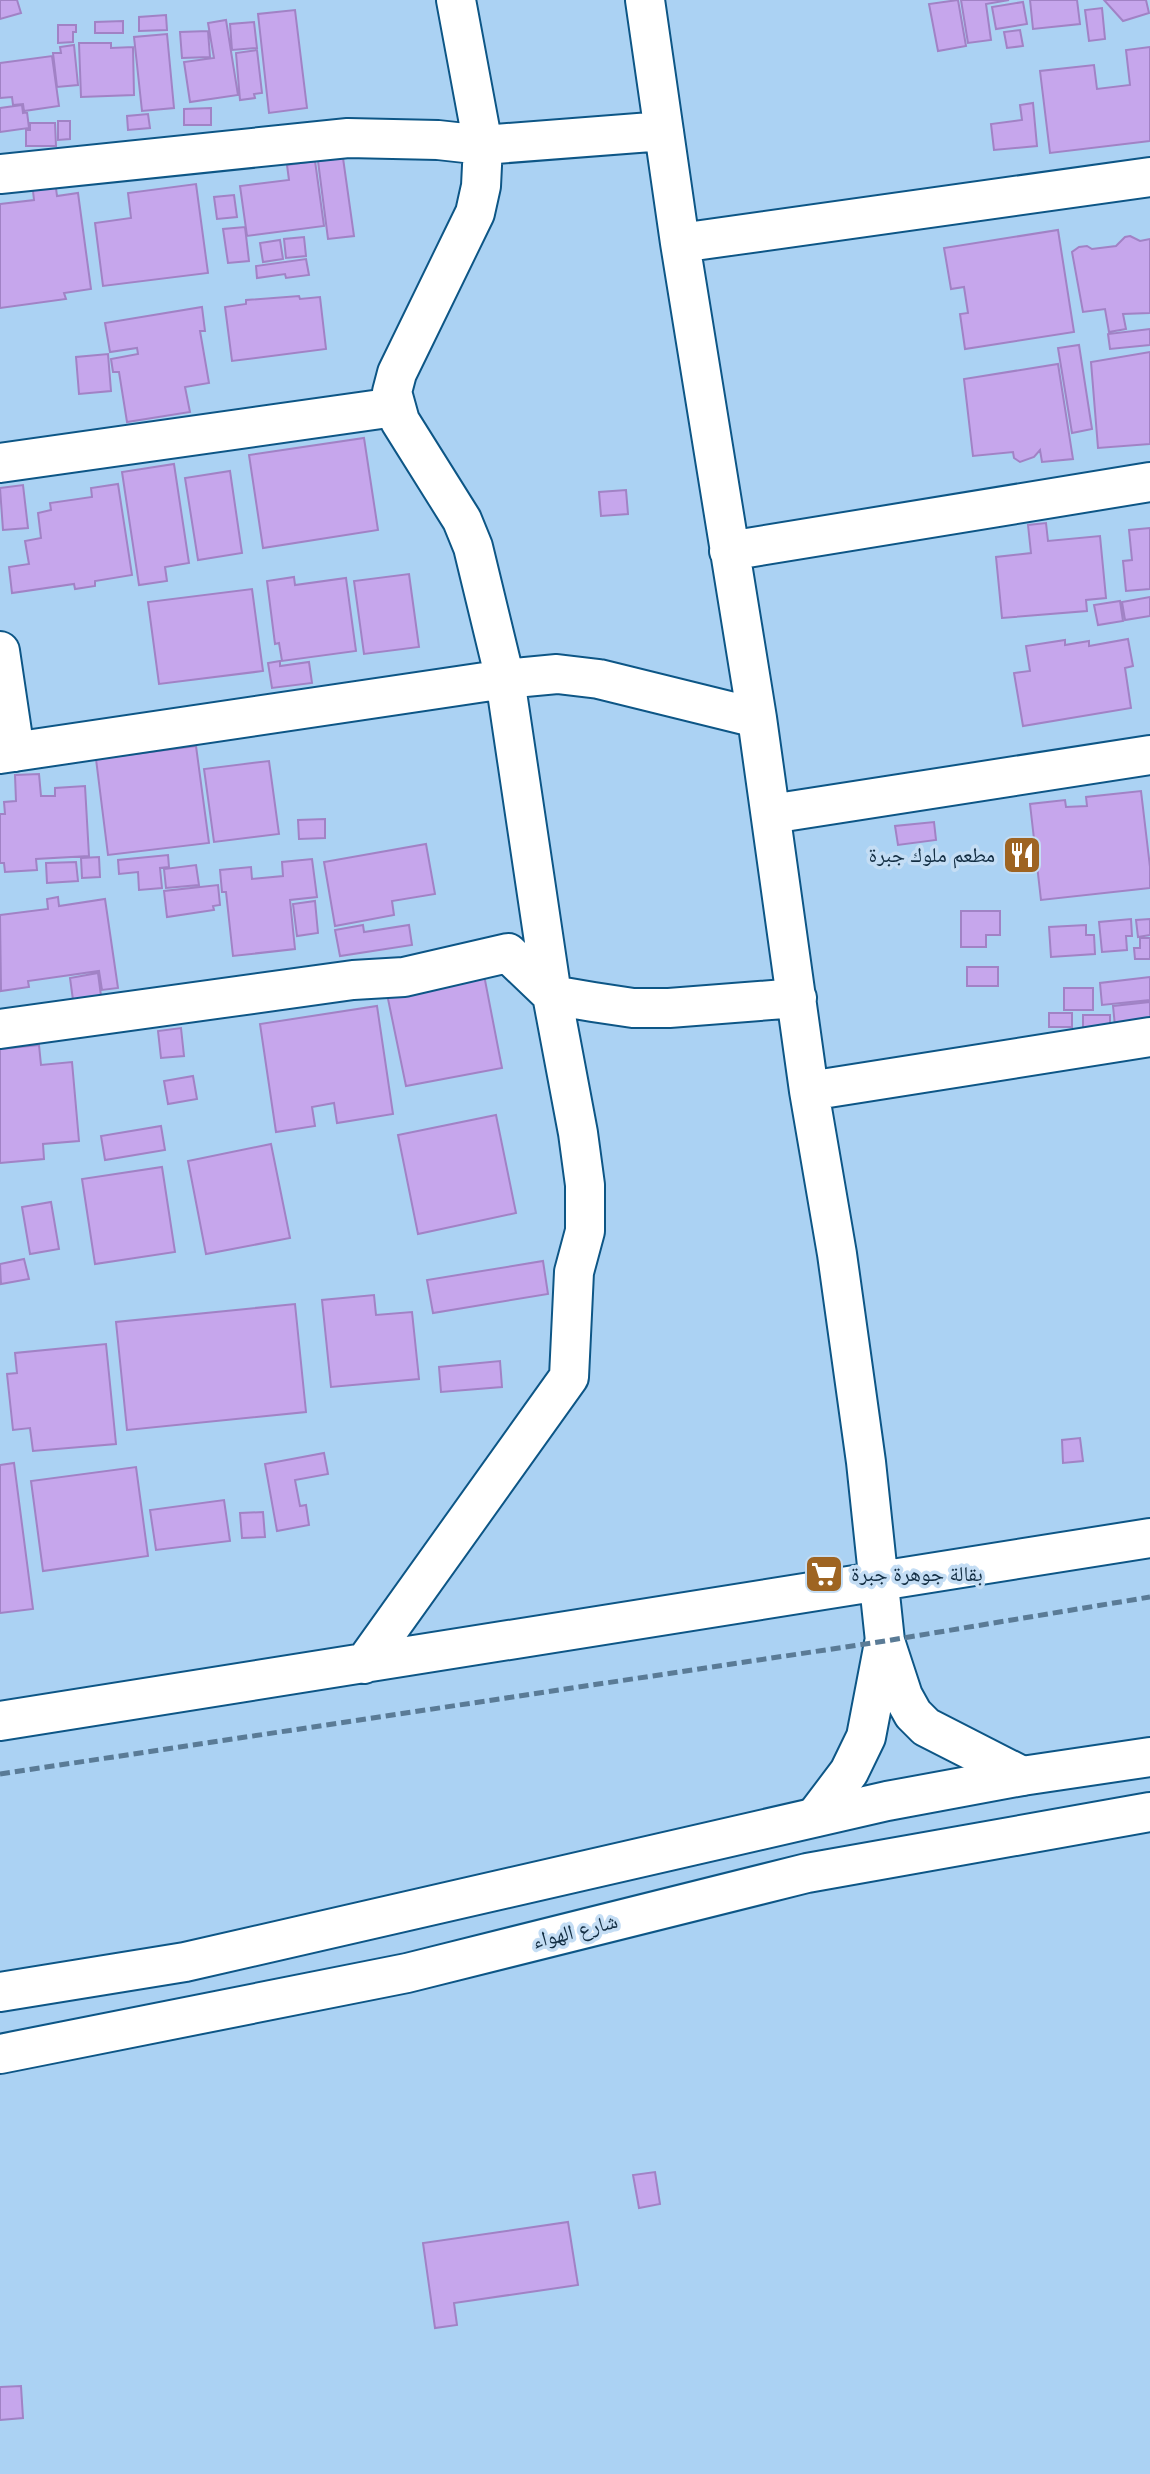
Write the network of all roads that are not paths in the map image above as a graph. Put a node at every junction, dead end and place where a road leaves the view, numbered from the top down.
1 (456, 0) edge
2 (645, 0) edge
3 (664, 131) junction
4 (483, 145) junction
5 (0, 174) edge
6 (1150, 177) edge
7 (680, 243) junction
8 (395, 407) junction
9 (0, 463) edge
10 (1150, 482) edge
11 (729, 551) junction
12 (0, 651) edge
13 (505, 679) junction
14 (757, 718) junction
15 (8, 753) edge
16 (1150, 755) edge
17 (771, 814) junction
18 (552, 995) junction
19 (797, 998) junction
20 (0, 1029) edge
21 (1150, 1037) edge
22 (809, 1091) junction
23 (1150, 1538) edge
24 (879, 1582) junction
25 (885, 1641) junction
26 (364, 1664) junction
27 (0, 1721) edge
28 (1150, 1757) edge
29 (1022, 1776) junction
30 (1150, 1812) edge
31 (815, 1817) junction
32 (0, 1992) edge
33 (0, 2054) edge

1 - 4 main road
2 - 3 main road
3 - 4 main road
3 - 7 main road
4 - 5 main road
4 - 8 main road
6 - 7 main road
7 - 11 main road
8 - 9 main road
8 - 13 main road
10 - 11 main road
11 - 14 main road
12 - 15 main road
13 - 14 main road
13 - 15 main road
13 - 18 main road
14 - 17 main road
16 - 17 main road
17 - 19 main road
18 - 19 main road
18 - 20 main road
18 - 26 main road
19 - 22 main road
21 - 22 main road
22 - 24 main road
23 - 24 main road
24 - 25 main road
24 - 26 main road
25 - 29 main road
25 - 31 main road
26 - 27 main road
28 - 29 main road
29 - 31 main road
30 - 33 main road, شارع الهواء
31 - 32 main road

